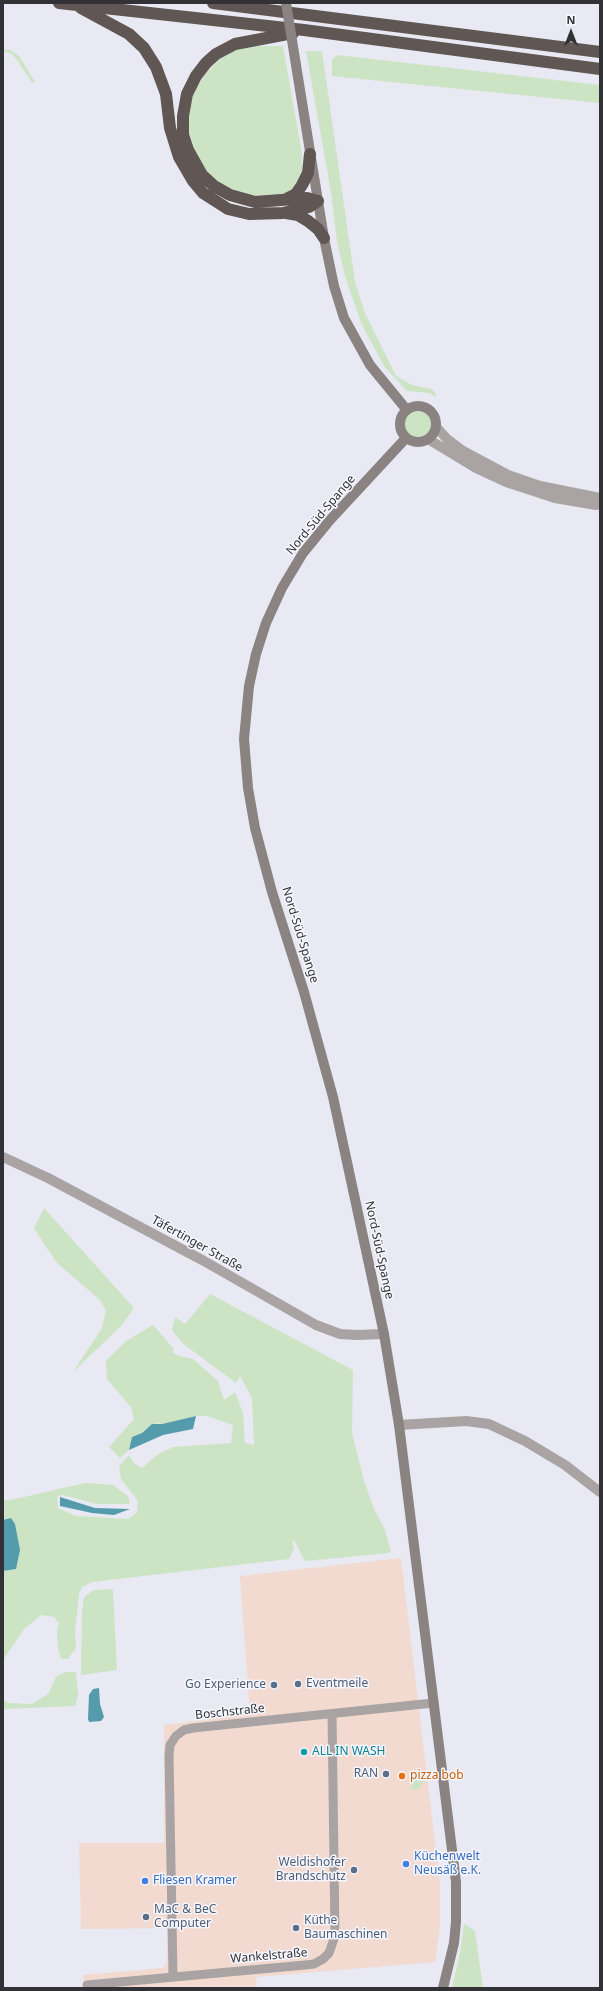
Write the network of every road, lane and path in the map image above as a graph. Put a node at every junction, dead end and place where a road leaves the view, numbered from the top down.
1 (59, 3) edge
2 (213, 3) edge
3 (286, 3) edge
4 (75, 5) junction
5 (304, 30) junction
6 (600, 52) edge
7 (600, 69) edge
8 (310, 154) junction
9 (318, 201) junction
10 (283, 207) junction
11 (324, 238) junction
12 (406, 410) junction
13 (437, 428) junction
14 (406, 438) junction
15 (428, 439) junction
16 (507, 478) junction
17 (600, 498) edge
18 (600, 503) edge
19 (3, 1157) edge
20 (384, 1334) junction
21 (399, 1425) junction
22 (600, 1492) edge
23 (433, 1703) junction
24 (332, 1714) junction
25 (173, 1976) junction
26 (87, 1985) dead end
27 (443, 1988) edge

1 - 4 highway
2 - 6 highway
3 - 8 main road, bridge
4 - 5 highway
4 - 10 highway
5 - 7 highway
5 - 10 highway
8 - 9 main road
8 - 10 highway
9 - 10 highway
9 - 11 main road
10 - 11 highway
11 - 12 main road
12 - 13 main road
12 - 14 main road
13 - 15 main road
13 - 16 street
14 - 15 main road
14 - 20 main road, Nord-Süd-Spange
15 - 16 street
16 - 17 street
16 - 18 street
19 - 20 street, Täfertinger Straße
20 - 21 main road, Nord-Süd-Spange
21 - 22 street
21 - 23 main road, Nord-Süd-Spange
23 - 24 street, Boschstraße
23 - 27 main road, Nord-Süd-Spange
24 - 25 street, Boschstraße
24 - 25 street, Wankelstraße
25 - 26 street, Wankelstraße

